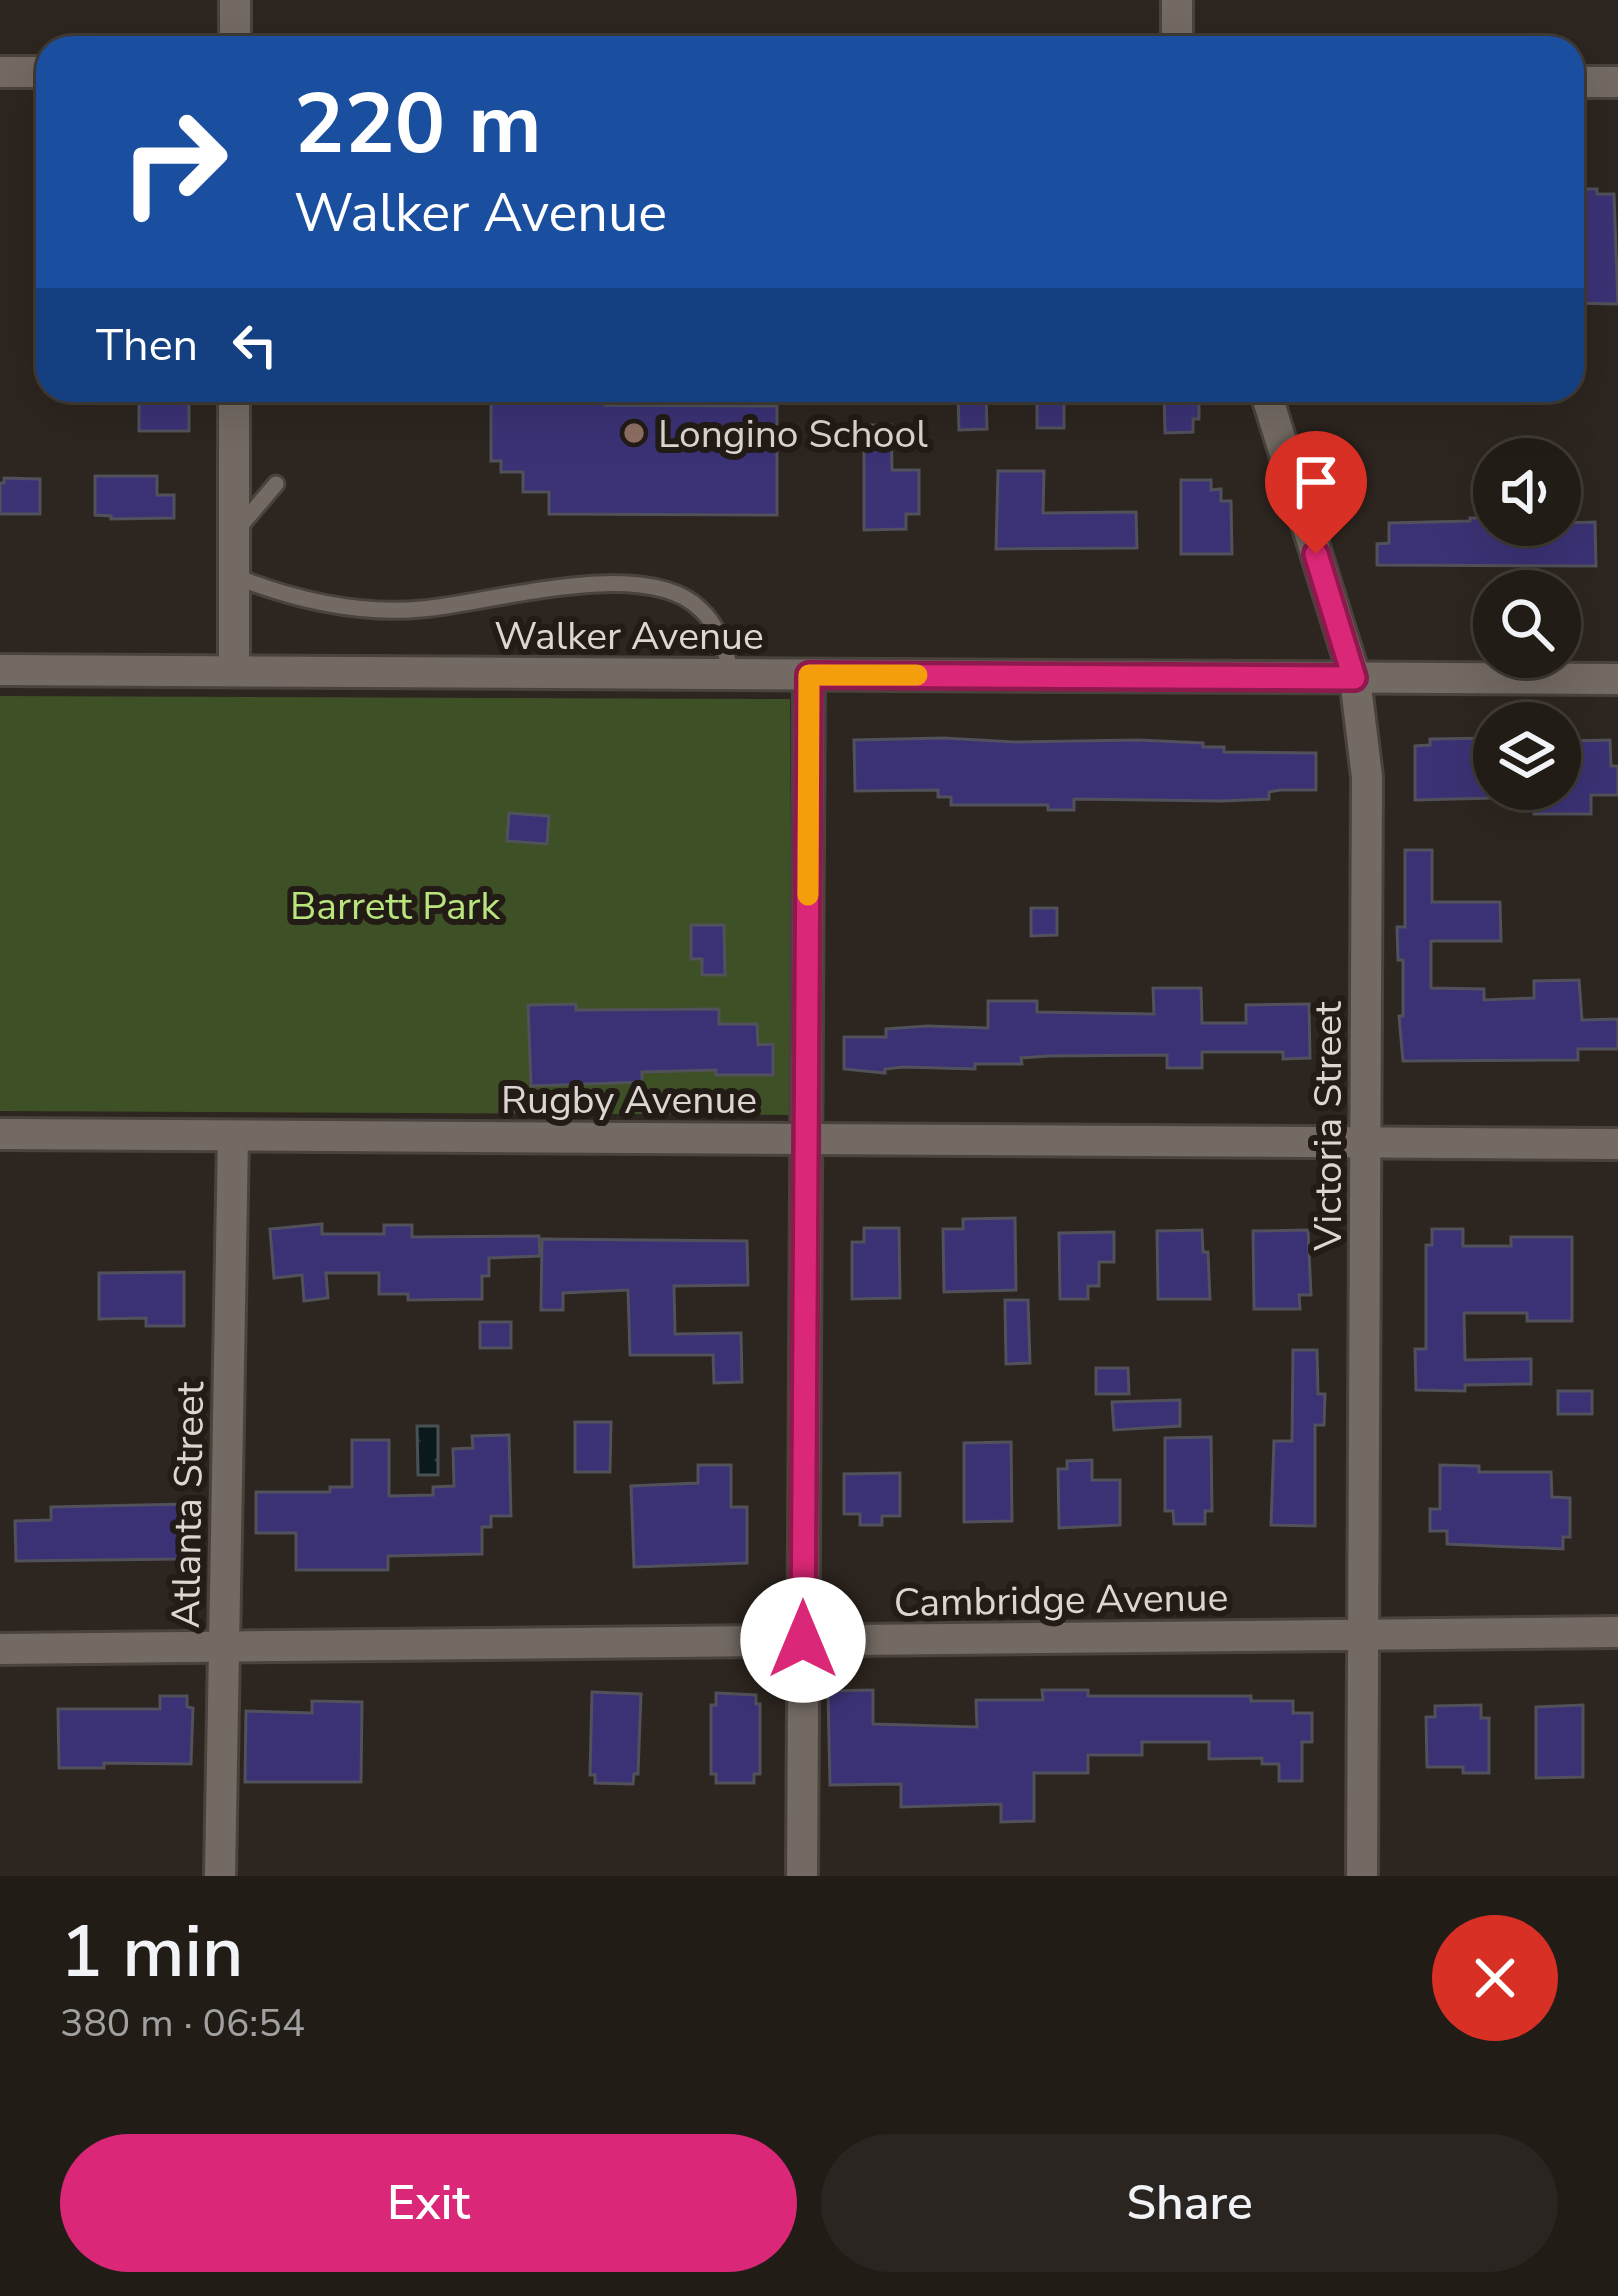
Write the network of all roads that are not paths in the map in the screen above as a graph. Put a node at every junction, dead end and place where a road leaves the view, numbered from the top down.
1 (235, 0) edge
2 (1177, 0) edge
3 (235, 36) edge
4 (1177, 36) edge
5 (0, 72) edge
6 (36, 72) edge
7 (1584, 82) edge
8 (1618, 82) edge
9 (234, 402) edge
10 (1269, 402) edge
11 (276, 484) dead end
12 (234, 533) junction
13 (234, 577) junction
14 (0, 670) edge
15 (234, 671) junction
16 (732, 674) junction
17 (809, 675) junction
18 (1354, 678) junction
19 (1618, 680) edge
20 (0, 1134) edge
21 (233, 1136) junction
22 (806, 1139) junction
23 (1366, 1142) junction
24 (1618, 1144) edge
25 (1618, 1632) edge
26 (1364, 1634) junction
27 (803, 1640) junction
28 (223, 1647) junction
29 (0, 1649) edge
30 (220, 1876) edge
31 (802, 1876) edge
32 (1362, 1876) edge

1 - 3 street
2 - 4 street
5 - 6 street
7 - 8 street
9 - 12 street
10 - 18 street, Victoria Street
11 - 12 lane
12 - 13 street
13 - 15 street
13 - 16 lane
14 - 15 street, Walker Avenue
15 - 16 street, Walker Avenue
16 - 17 street, Walker Avenue
17 - 18 street, Walker Avenue
17 - 22 street
18 - 19 street, Walker Avenue
18 - 23 street, Victoria Street
20 - 21 street, Rugby Avenue
21 - 22 street, Rugby Avenue
21 - 28 street, Atlanta Street
22 - 23 street, Rugby Avenue
22 - 27 street
23 - 24 street, Rugby Avenue
23 - 26 street, Victoria Street
25 - 26 street, Cambridge Avenue
26 - 27 street, Cambridge Avenue
26 - 32 street, Victoria Street
27 - 28 street, Cambridge Avenue
27 - 31 street
28 - 29 street, Cambridge Avenue
28 - 30 street, Atlanta Street

